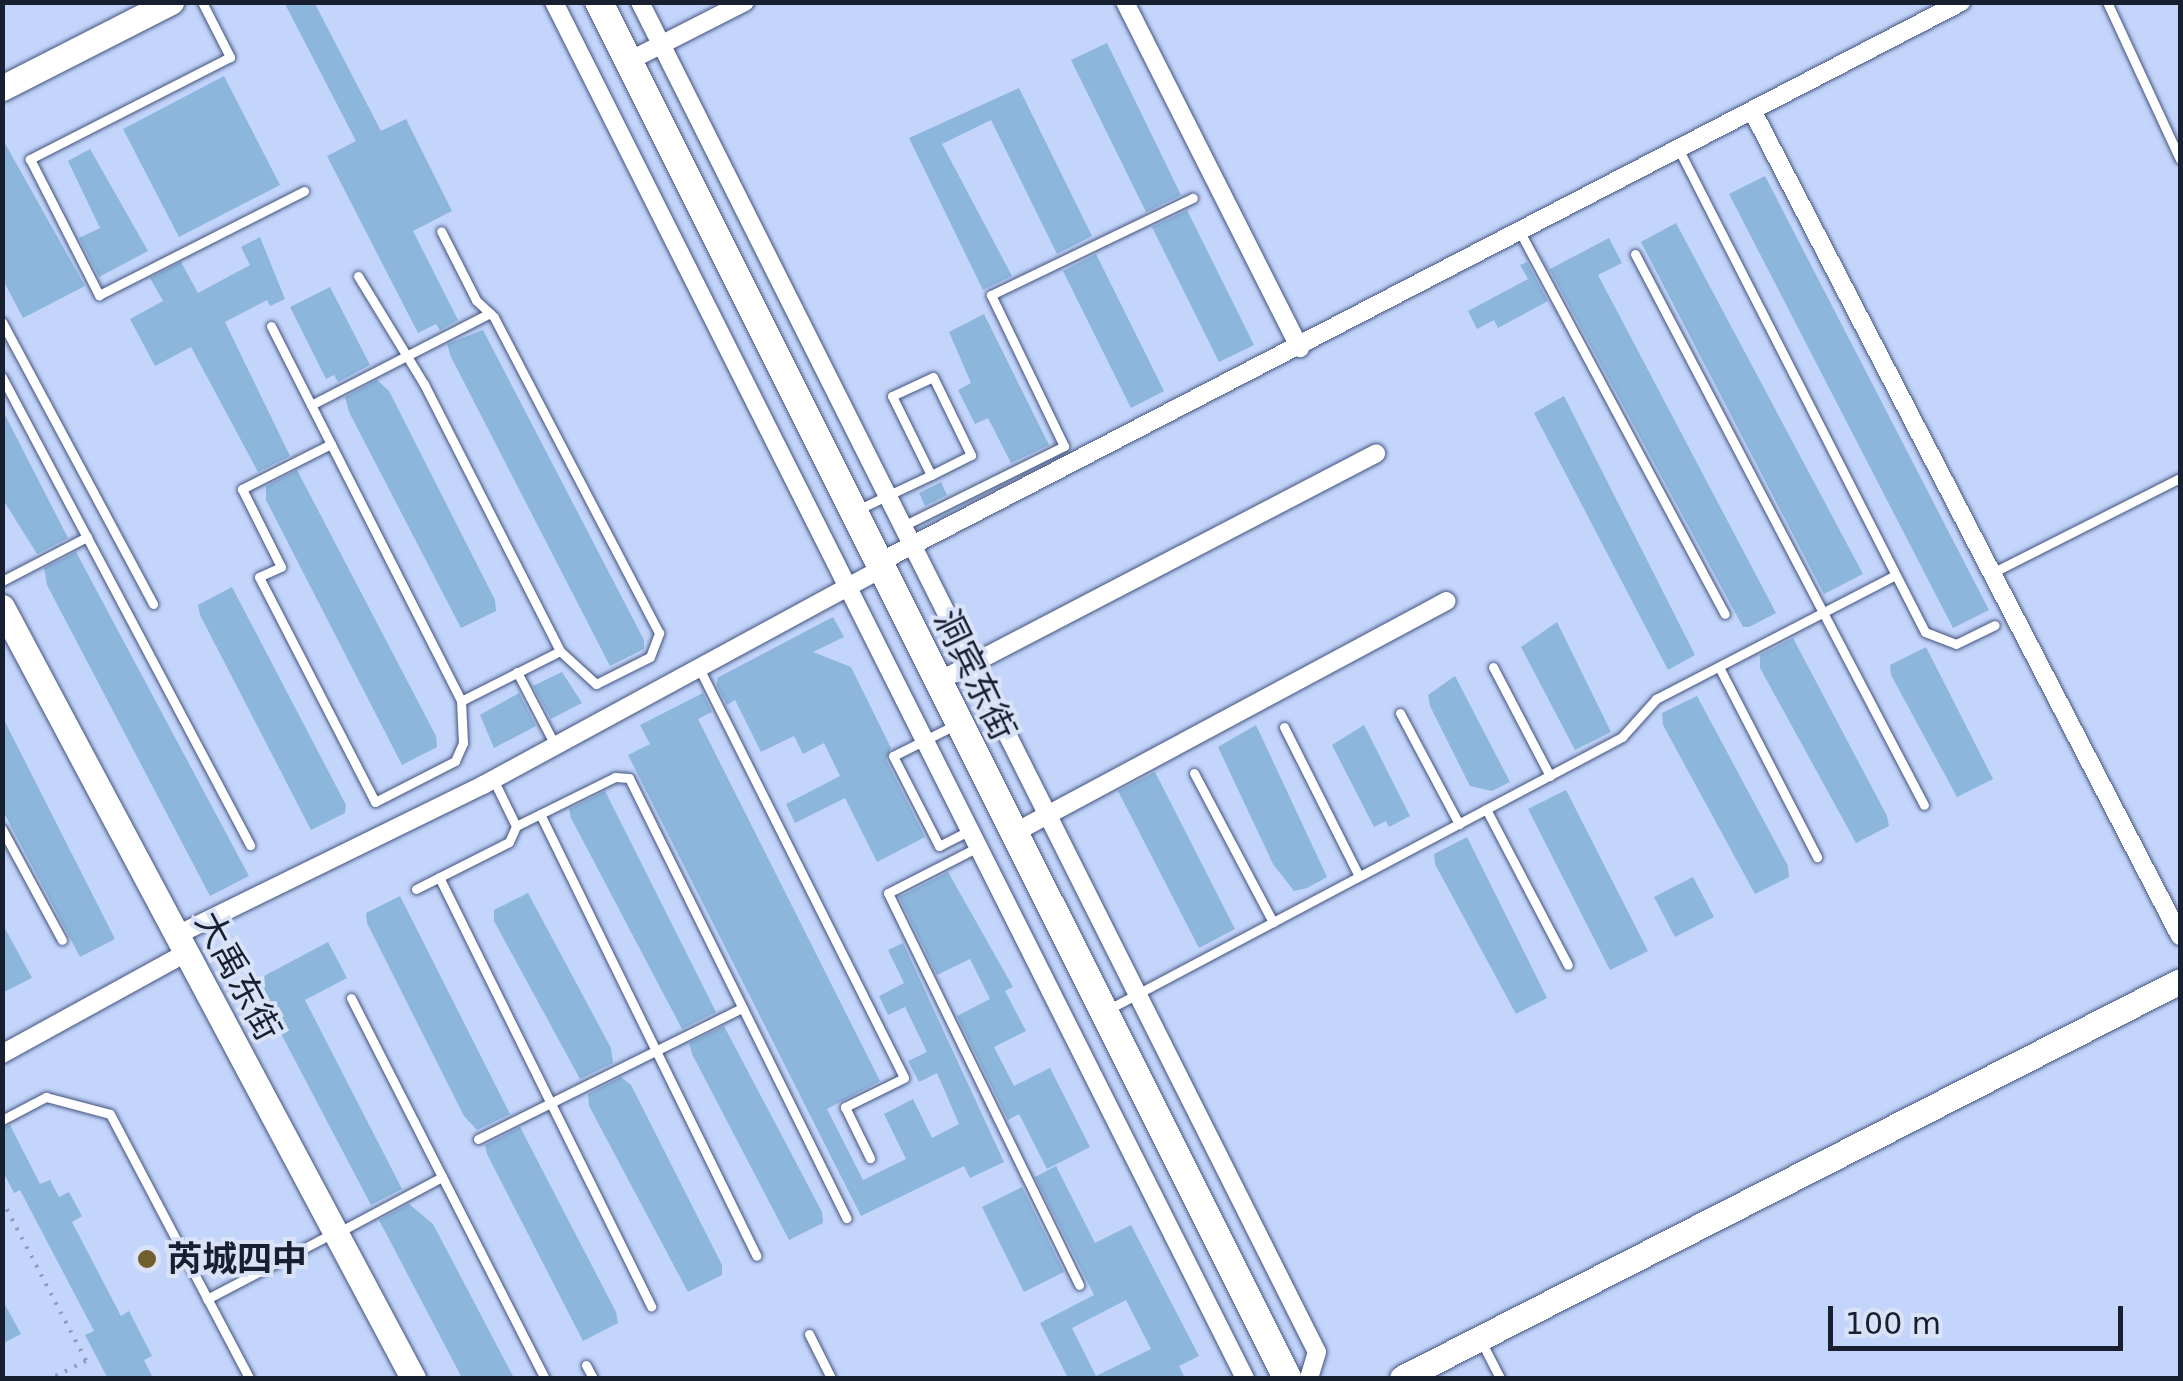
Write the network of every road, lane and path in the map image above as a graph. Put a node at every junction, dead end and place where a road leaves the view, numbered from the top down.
1 (171, 2) edge
2 (202, 2) edge
3 (554, 2) edge
4 (600, 2) edge
5 (640, 2) edge
6 (745, 2) edge
7 (1125, 2) edge
8 (1960, 2) edge
9 (2107, 2) edge
10 (662, 44) junction
11 (629, 61) junction
12 (2, 88) edge
13 (1752, 112) junction
14 (1679, 150) junction
15 (2180, 158) edge
16 (304, 191) dead end
17 (1192, 198) dead end
18 (441, 231) dead end
19 (1521, 234) junction
20 (1634, 254) dead end
21 (358, 276) dead end
22 (490, 313) junction
23 (2, 322) edge
24 (271, 326) dead end
25 (1300, 348) junction
26 (404, 357) junction
27 (2, 377) edge
28 (311, 405) junction
29 (331, 444) junction
30 (1376, 454) dead end
31 (931, 474) junction
32 (2180, 478) edge
33 (888, 496) junction
34 (852, 512) junction
35 (903, 526) junction
36 (87, 536) junction
37 (912, 545) junction
38 (879, 566) junction
39 (1992, 573) junction
40 (1895, 575) junction
41 (2, 581) edge
42 (848, 587) junction
43 (1448, 601) dead end
44 (153, 604) dead end
45 (2, 607) edge
46 (1823, 612) junction
47 (1725, 614) dead end
48 (1995, 625) dead end
49 (560, 651) junction
50 (972, 664) junction
51 (697, 665) junction
52 (1718, 666) junction
53 (1492, 667) dead end
54 (517, 672) junction
55 (937, 682) junction
56 (461, 701) junction
57 (1400, 713) dead end
58 (958, 724) junction
59 (1284, 728) dead end
60 (924, 740) junction
61 (554, 743) junction
62 (1194, 773) dead end
63 (1550, 776) junction
64 (494, 779) junction
65 (1924, 806) dead end
66 (1486, 809) junction
67 (540, 814) junction
68 (1048, 815) junction
69 (1458, 824) junction
70 (516, 826) junction
71 (2, 829) edge
72 (1012, 834) junction
73 (974, 839) junction
74 (250, 845) dead end
75 (1817, 857) dead end
76 (1359, 876) junction
77 (439, 877) junction
78 (416, 889) dead end
79 (1273, 922) junction
80 (2180, 936) edge
81 (62, 940) dead end
82 (182, 944) junction
83 (1568, 965) dead end
84 (2180, 981) edge
85 (1138, 994) junction
86 (351, 998) dead end
87 (742, 1008) junction
88 (1101, 1013) junction
89 (656, 1051) junction
90 (2, 1054) edge
91 (550, 1103) junction
92 (2, 1120) edge
93 (478, 1138) dead end
94 (870, 1158) dead end
95 (442, 1177) junction
96 (2, 1200) edge
97 (846, 1218) dead end
98 (335, 1233) junction
99 (758, 1256) dead end
100 (1079, 1285) dead end
101 (207, 1299) junction
102 (650, 1306) dead end
103 (809, 1334) dead end
104 (1480, 1338) junction
105 (586, 1365) dead end
106 (51, 1378) edge
107 (248, 1378) edge
108 (413, 1378) edge
109 (546, 1378) edge
110 (593, 1378) edge
111 (831, 1378) edge
112 (1245, 1378) edge
113 (1287, 1378) edge
114 (1309, 1378) edge
115 (1402, 1378) edge
116 (1500, 1378) edge

1 - 12 street
2 - 16 lane
3 - 42 street
4 - 11 main road, 洞宾东街
5 - 10 street
6 - 10 street
7 - 25 street
8 - 13 street
9 - 15 lane
10 - 11 street
10 - 33 street
11 - 34 main road, 洞宾东街
13 - 14 street
13 - 39 street
14 - 19 street
14 - 40 lane
17 - 35 lane
18 - 22 lane
19 - 25 street
19 - 47 lane
20 - 46 lane
21 - 26 lane
22 - 26 lane
22 - 49 lane
23 - 44 lane
24 - 28 lane
25 - 37 street
26 - 28 lane
26 - 49 lane
27 - 36 lane
28 - 29 lane
29 - 56 lane
29 - 56 lane
30 - 50 street
31 - 31 lane
31 - 33 lane
32 - 39 lane
33 - 34 lane
33 - 35 street
34 - 38 main road, 洞宾东街
35 - 37 street
36 - 41 lane
36 - 74 lane
37 - 38 street
37 - 50 street
38 - 42 street
38 - 55 main road, 洞宾东街
39 - 80 street
40 - 46 lane
40 - 48 lane
42 - 51 street
42 - 60 street
43 - 68 street
45 - 82 street, 大禹东街
46 - 52 lane
46 - 65 lane
49 - 54 lane
50 - 55 street
50 - 68 street
51 - 61 street
51 - 94 lane
52 - 63 lane
52 - 75 lane
53 - 63 lane
54 - 56 lane
54 - 61 lane
55 - 58 main road, 洞宾东街
57 - 69 lane
58 - 60 lane
58 - 72 main road, 洞宾东街
59 - 76 lane
60 - 73 street
60 - 73 lane
61 - 64 street
62 - 79 lane
63 - 66 lane
64 - 70 lane
64 - 82 street
66 - 69 lane
66 - 83 lane
67 - 70 lane
67 - 87 lane
67 - 89 lane
68 - 72 street
68 - 85 street
69 - 76 lane
70 - 77 lane
71 - 81 lane
72 - 88 main road, 洞宾东街
73 - 100 lane
73 - 112 street
76 - 79 lane
77 - 78 lane
77 - 91 lane
79 - 85 lane
82 - 90 street
82 - 98 street, 大禹东街
84 - 104 street
85 - 88 lane
85 - 114 street
86 - 95 lane
87 - 89 lane
87 - 97 lane
88 - 113 main road, 洞宾东街
89 - 91 lane
89 - 99 lane
91 - 93 lane
91 - 102 lane
92 - 101 lane
95 - 98 lane
95 - 109 lane
96 - 106 path
98 - 101 lane
98 - 108 street, 大禹东街
101 - 107 lane
103 - 111 lane
104 - 115 street
104 - 116 lane
105 - 110 lane

